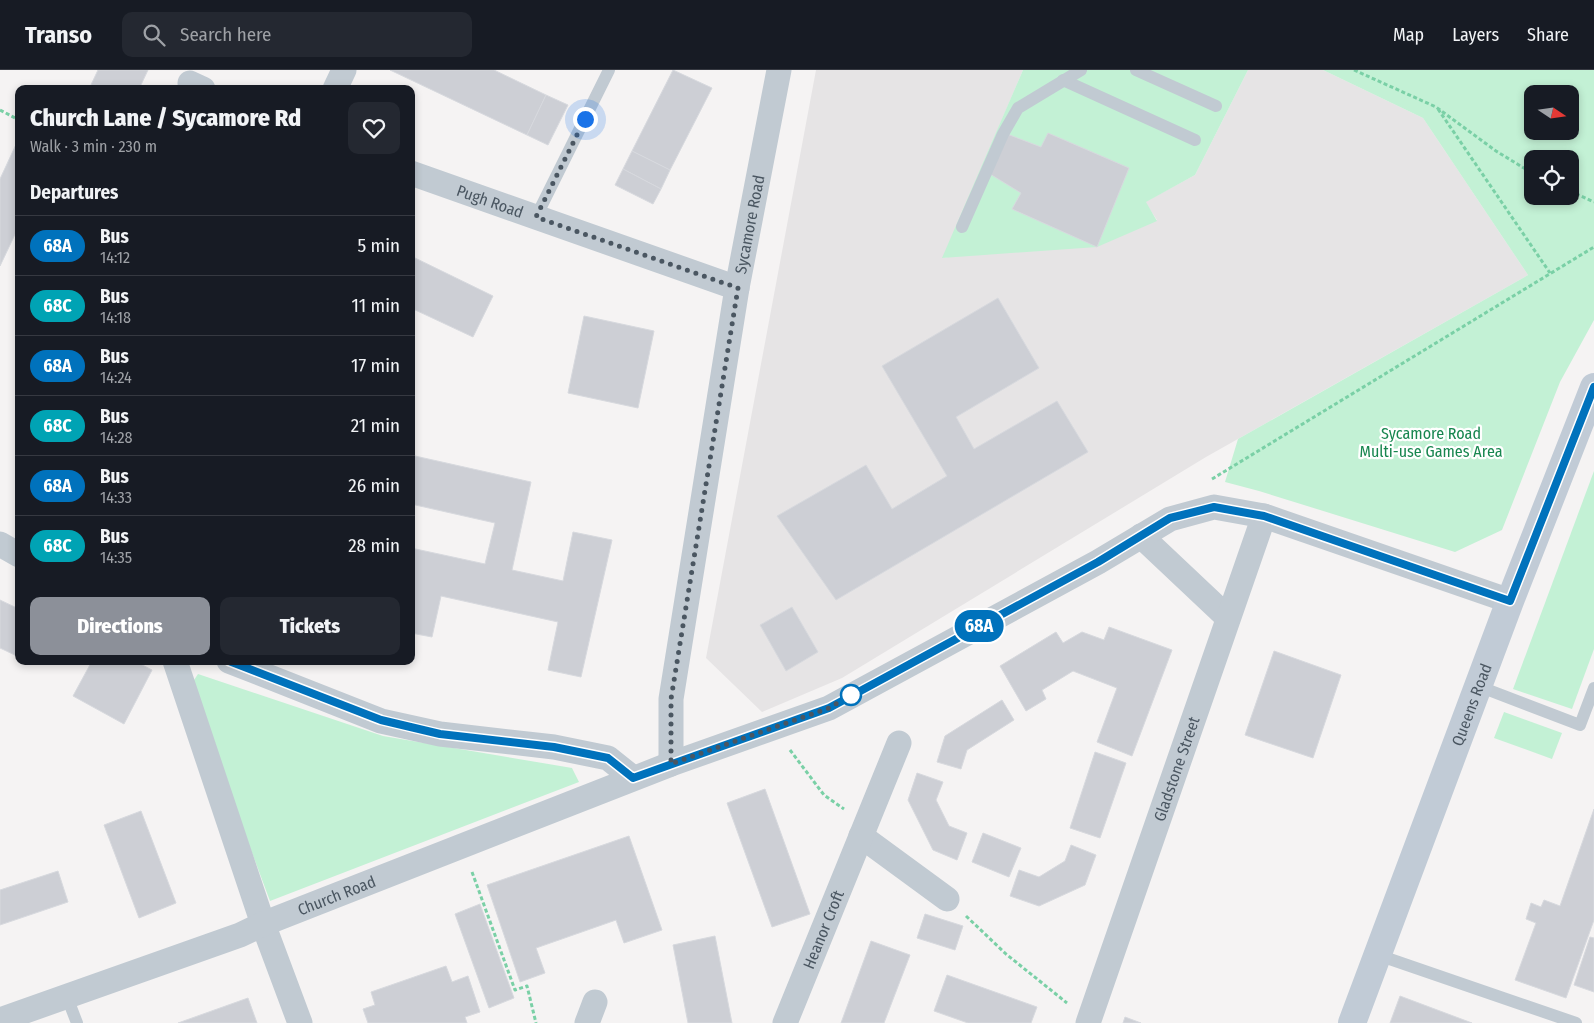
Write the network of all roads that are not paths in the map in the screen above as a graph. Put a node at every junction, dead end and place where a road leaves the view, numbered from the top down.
1 (344, 70) edge
2 (609, 70) edge
3 (779, 70) edge
4 (1081, 70) edge
5 (1136, 70) edge
6 (1063, 80) junction
7 (336, 85) edge
8 (1216, 106) dead end
9 (1195, 140) dead end
10 (415, 174) edge
11 (536, 217) junction
12 (962, 227) dead end
13 (738, 288) junction
14 (1594, 388) edge
15 (1586, 430) edge
16 (1264, 516) junction
17 (1142, 536) junction
18 (0, 544) edge
19 (15, 553) edge
20 (1510, 601) junction
21 (1228, 618) junction
22 (176, 665) edge
23 (239, 665) edge
24 (1478, 686) junction
25 (1594, 688) edge
26 (899, 743) dead end
27 (671, 764) junction
28 (633, 778) junction
29 (863, 830) junction
30 (947, 899) road end
31 (263, 924) junction
32 (1378, 955) junction
33 (67, 997) junction
34 (0, 1020) edge
35 (1088, 1022) edge
36 (77, 1023) edge
37 (300, 1023) edge
38 (785, 1023) edge
39 (1352, 1023) edge
40 (1576, 1023) edge

1 - 7 street
2 - 11 lane
3 - 13 street, Sycamore Road
4 - 6 lane
5 - 8 lane
6 - 9 lane
6 - 12 lane
10 - 11 street, Pugh Road
11 - 13 street, Pugh Road
13 - 27 street, Sycamore Road
14 - 15 main road, Queens Road
15 - 20 main road, Queens Road
16 - 17 street, Church Road
16 - 20 street, Church Road
16 - 21 street, Gladstone Street
17 - 21 street
17 - 27 street, Church Road
18 - 19 street
20 - 24 main road, Queens Road
21 - 35 street, Gladstone Street
22 - 31 street
23 - 28 street
24 - 25 lane
24 - 32 main road, Queens Road
26 - 29 street, Heanor Croft
27 - 28 street, Church Road
28 - 31 street, Church Road
29 - 30 street
29 - 38 street, Heanor Croft
31 - 33 street, Church Road
31 - 37 street
32 - 39 main road, Queens Road
32 - 40 lane
33 - 34 street, Church Road
33 - 36 lane

